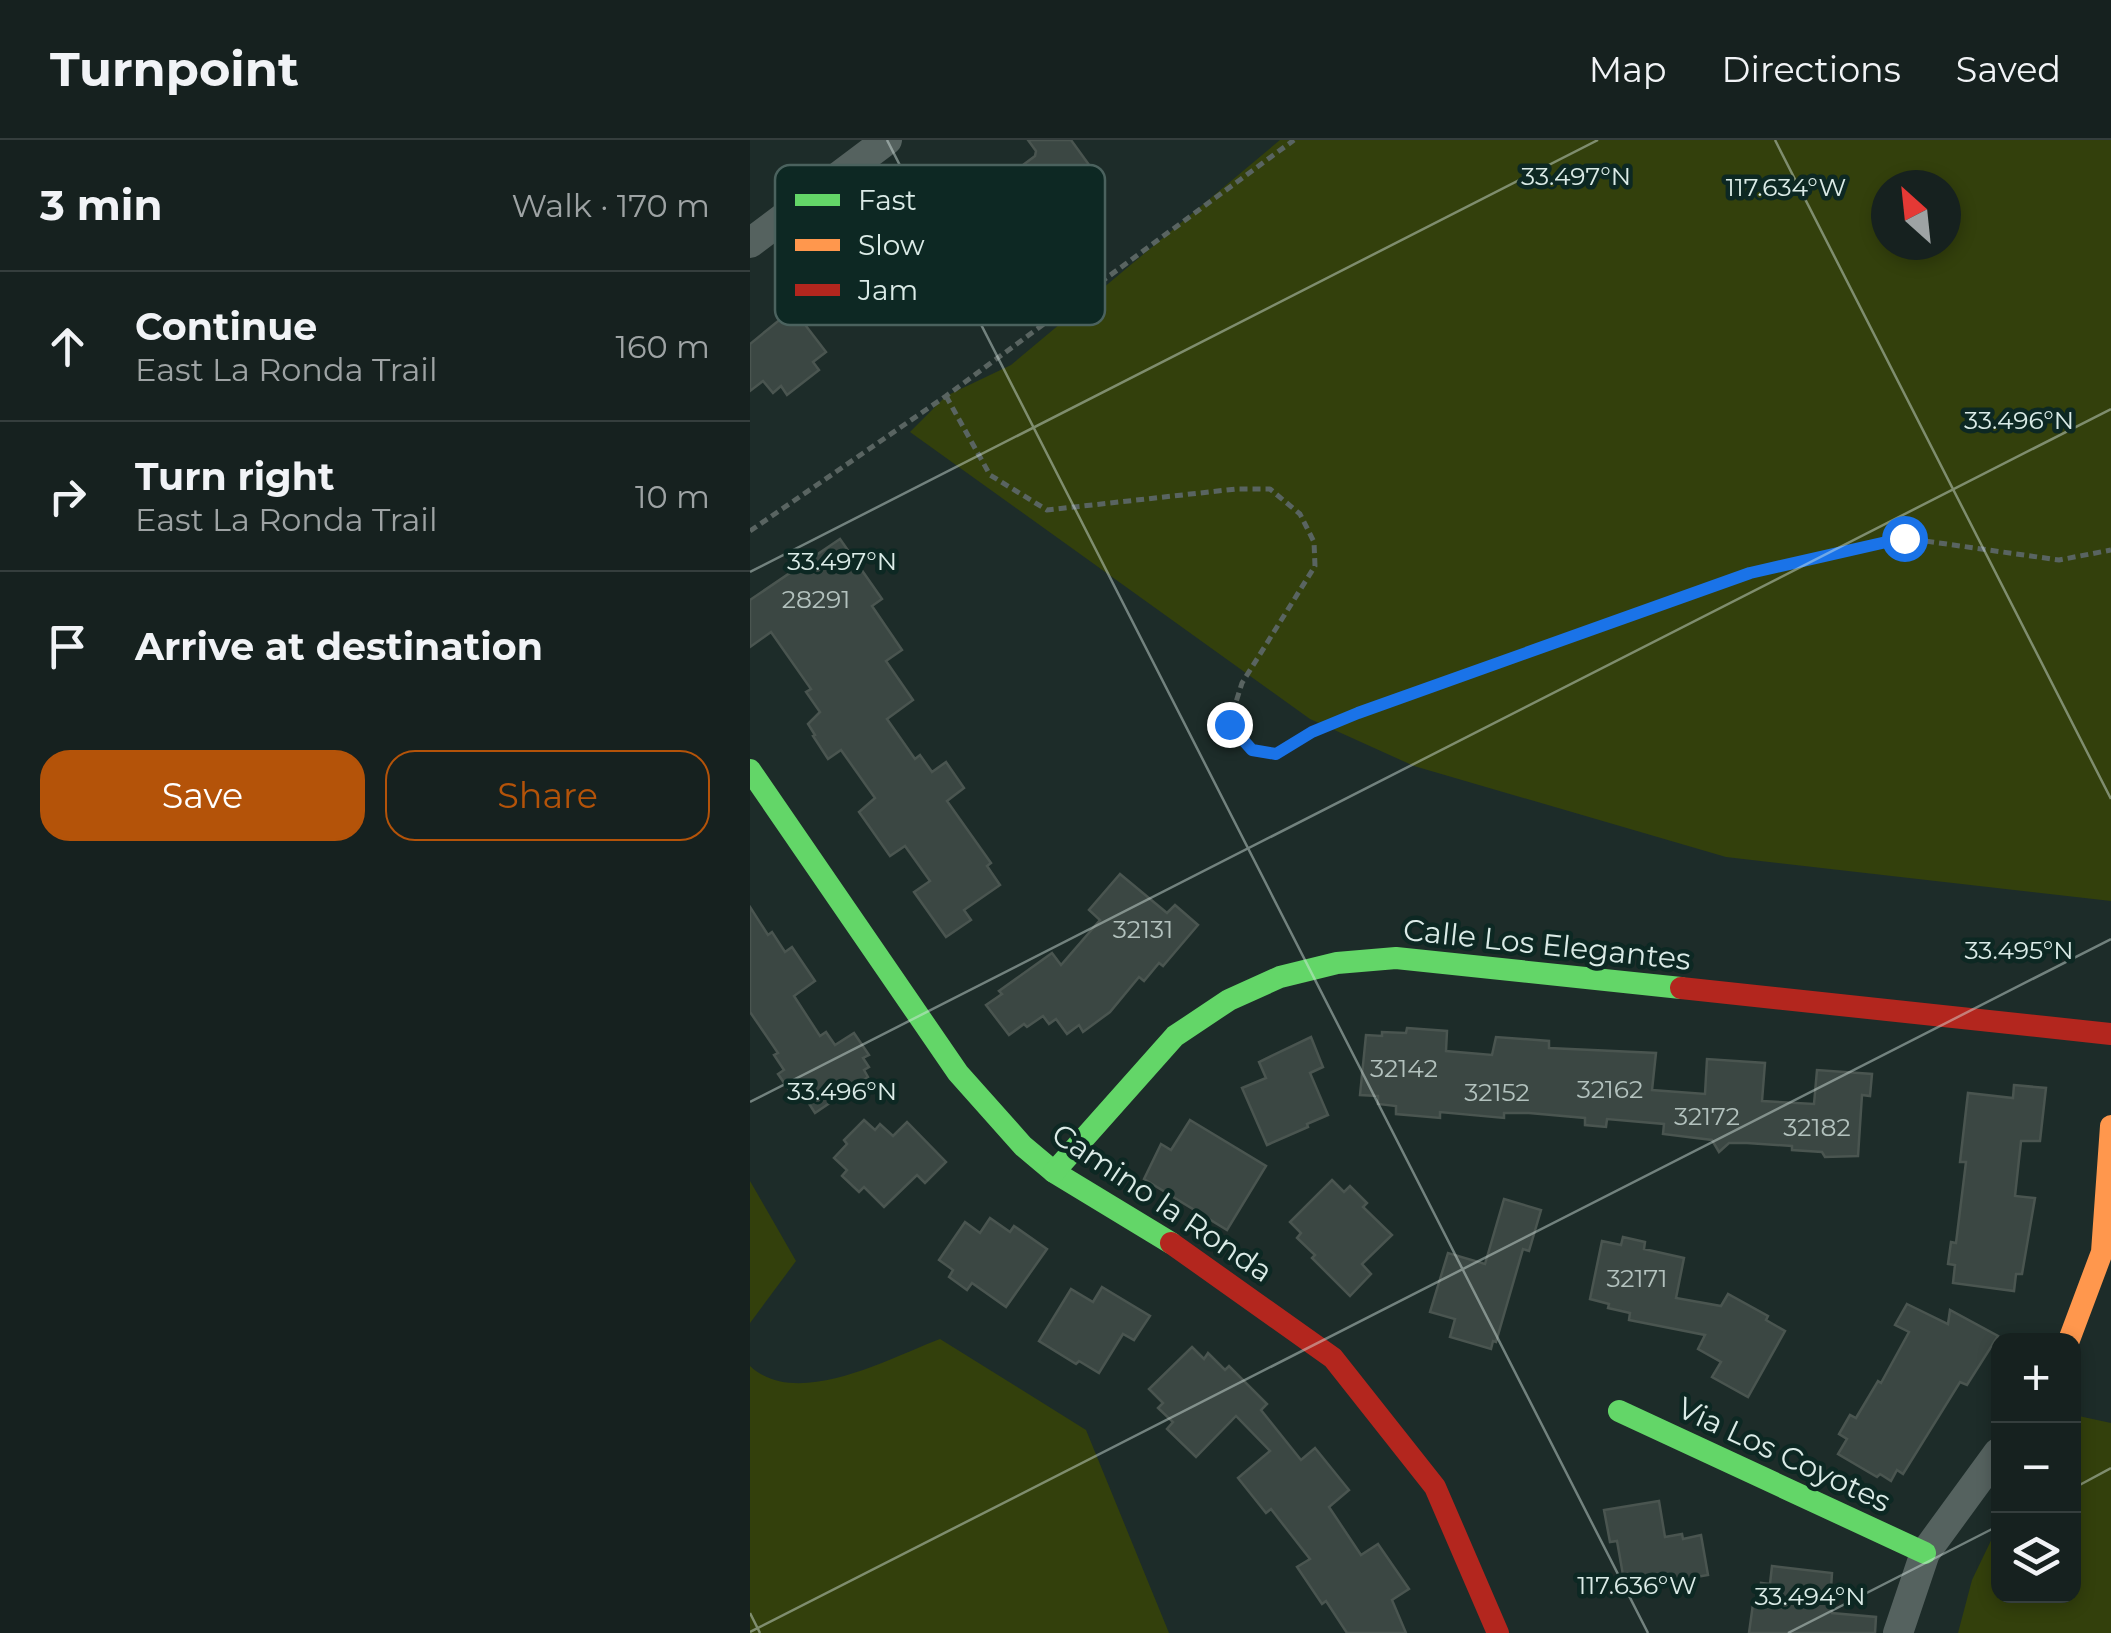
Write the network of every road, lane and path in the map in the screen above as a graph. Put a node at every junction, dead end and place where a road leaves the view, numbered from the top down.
1 (888, 140) edge
2 (1294, 140) edge
3 (855, 165) edge
4 (775, 224) edge
5 (750, 243) edge
6 (1105, 279) edge
7 (1043, 325) edge
8 (946, 396) junction
9 (750, 531) edge
10 (2111, 550) edge
11 (750, 770) edge
12 (2111, 1034) edge
13 (2111, 1126) edge
14 (1054, 1172) junction
15 (2072, 1333) edge
16 (1619, 1411) dead end
17 (1991, 1463) edge
18 (1924, 1553) junction
19 (1498, 1633) edge
20 (1898, 1633) edge

1 - 3 street
2 - 6 path
4 - 5 street
7 - 8 path
8 - 9 path
8 - 10 path
11 - 14 street, Camino la Ronda
12 - 14 street, Calle Los Elegantes
13 - 15 street
14 - 19 street, Camino la Ronda
16 - 18 street, Via Los Coyotes
17 - 18 street
18 - 20 street

